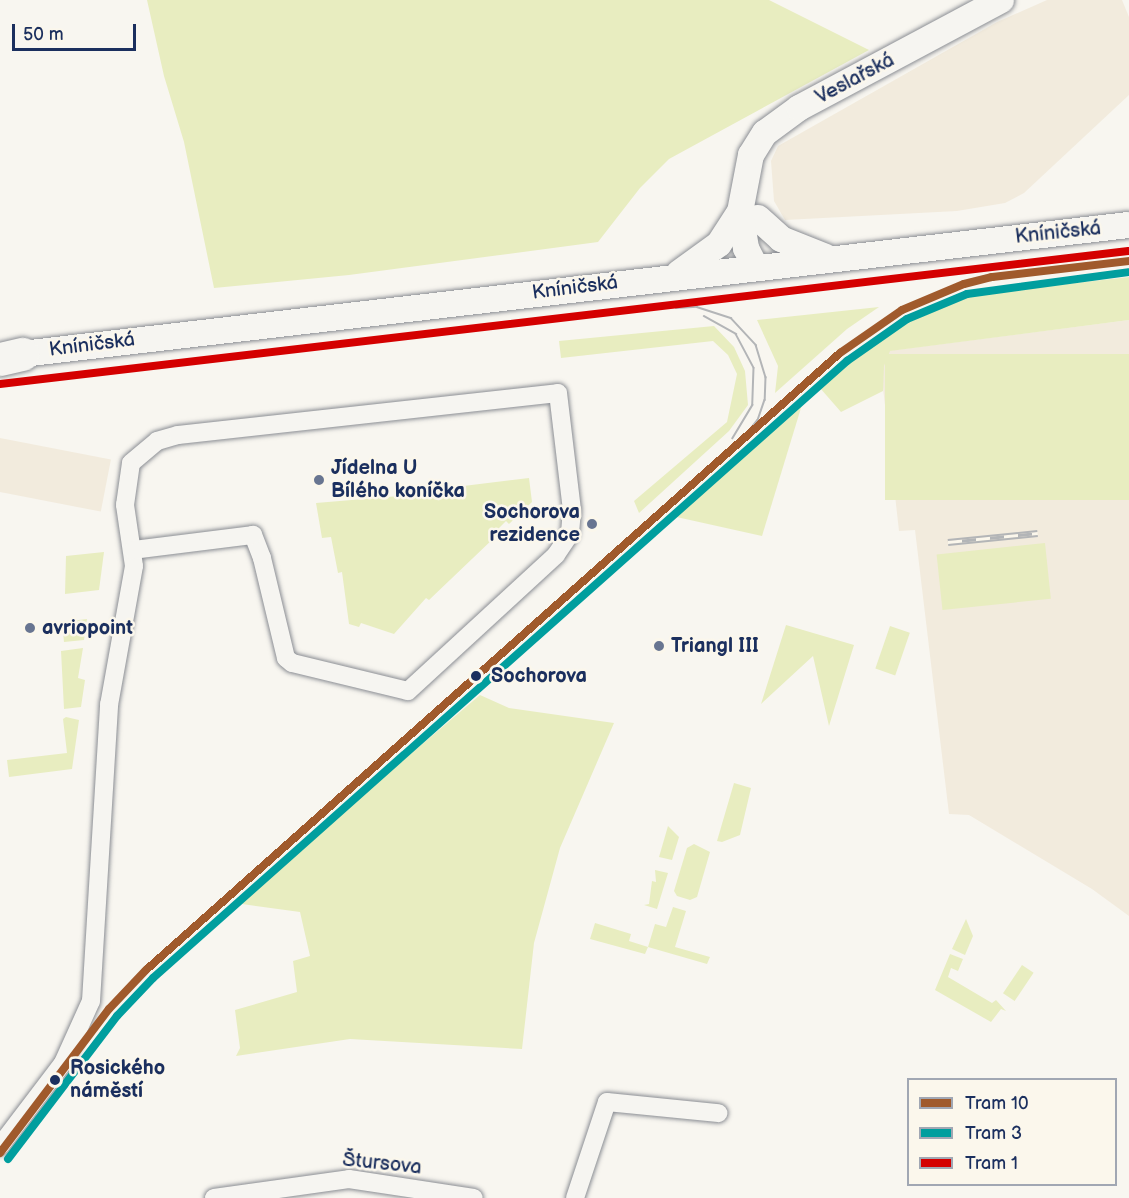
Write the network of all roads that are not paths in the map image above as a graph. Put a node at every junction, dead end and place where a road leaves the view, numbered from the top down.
1 (1001, 0) edge
2 (748, 207) junction
3 (1129, 225) edge
4 (826, 257) junction
5 (755, 266) junction
6 (673, 277) junction
7 (5, 356) edge
8 (133, 550) junction
9 (718, 1113) dead end
10 (0, 1146) edge
11 (214, 1198) edge
12 (474, 1198) edge
13 (575, 1198) edge

1 - 2 main road, Veslařská
2 - 4 main road
2 - 5 main road, Veslařská
2 - 6 main road
3 - 4 main road, Kníničská
4 - 5 main road, Kníničská
5 - 6 main road, Kníničská
6 - 7 main road, Kníničská
8 - 8 street
8 - 10 street
9 - 13 street
11 - 12 street, Štursova

